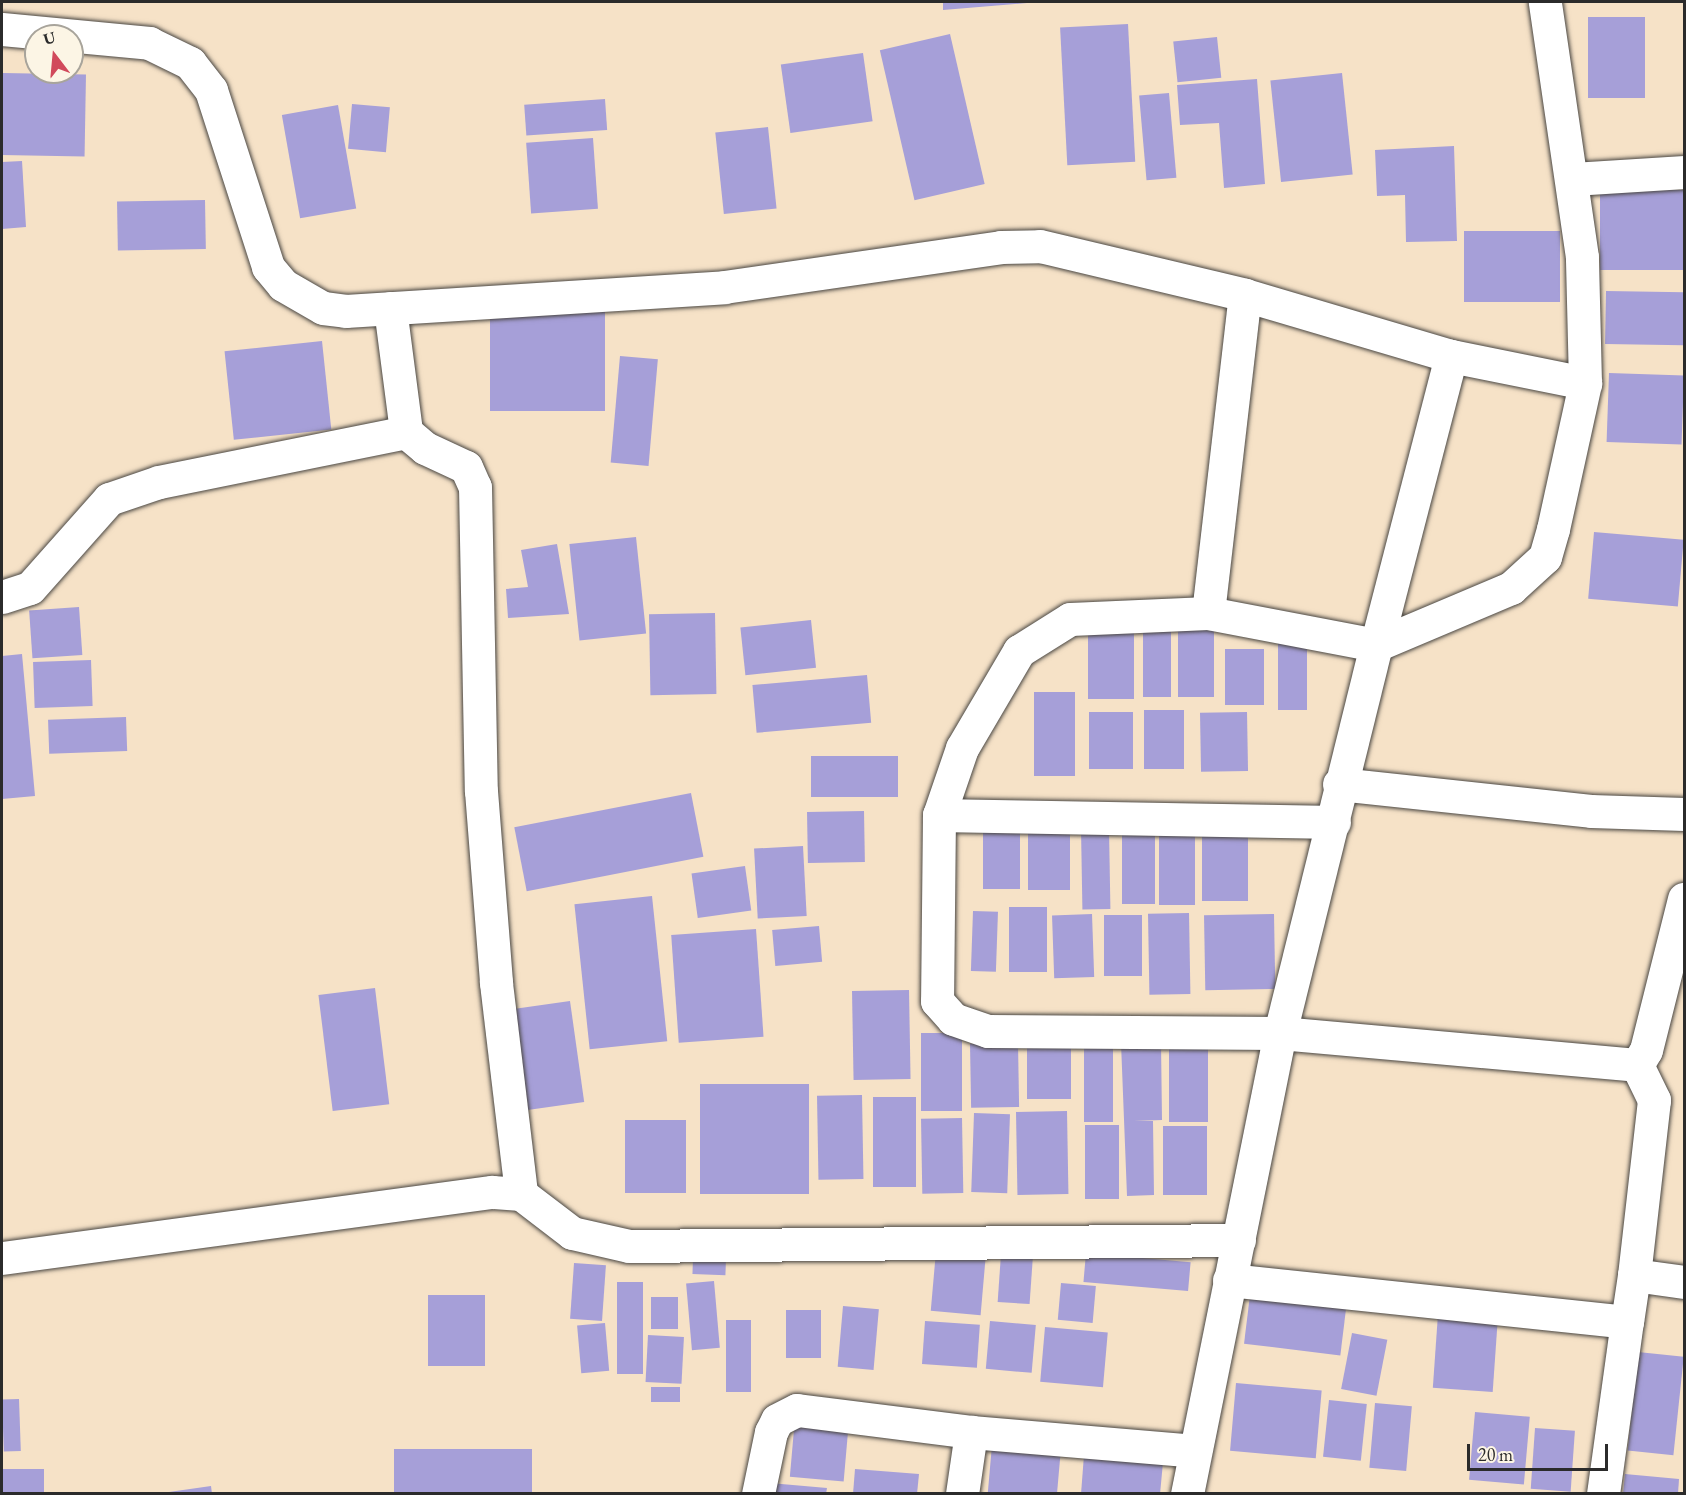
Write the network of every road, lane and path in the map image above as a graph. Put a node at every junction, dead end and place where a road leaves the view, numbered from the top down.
1 (1545, 2) edge
2 (2, 29) edge
3 (1684, 172) edge
4 (1572, 179) junction
5 (1245, 295) junction
6 (390, 308) junction
7 (1451, 356) junction
8 (1585, 383) junction
9 (406, 432) junction
10 (2, 597) edge
11 (1208, 613) junction
12 (1376, 645) junction
13 (1339, 784) junction
14 (1684, 814) edge
15 (939, 815) junction
16 (1334, 822) junction
17 (1684, 899) edge
18 (1280, 1033) junction
19 (1637, 1065) junction
20 (521, 1194) junction
21 (1239, 1240) junction
22 (2, 1258) edge
23 (1634, 1275) junction
24 (1229, 1280) junction
25 (1684, 1282) edge
26 (1627, 1322) junction
27 (971, 1432) junction
28 (1195, 1451) junction
29 (758, 1494) edge
30 (962, 1494) edge
31 (1187, 1494) edge
32 (1603, 1494) edge

1 - 4 street
2 - 6 street
3 - 4 street
4 - 8 street
5 - 6 street
5 - 7 street
5 - 11 street
6 - 9 street
7 - 8 street
7 - 12 street
8 - 12 street
9 - 10 street
9 - 20 street
11 - 12 street
11 - 15 street
12 - 13 street
13 - 14 street
13 - 16 street
15 - 16 street
15 - 18 street
16 - 18 street
17 - 19 street
18 - 19 street
18 - 21 street
19 - 23 street
20 - 21 street
20 - 22 street
21 - 24 street
23 - 25 street
23 - 26 street
24 - 26 street
24 - 28 street
26 - 32 street
27 - 28 street
27 - 29 street
27 - 30 street
28 - 31 street

